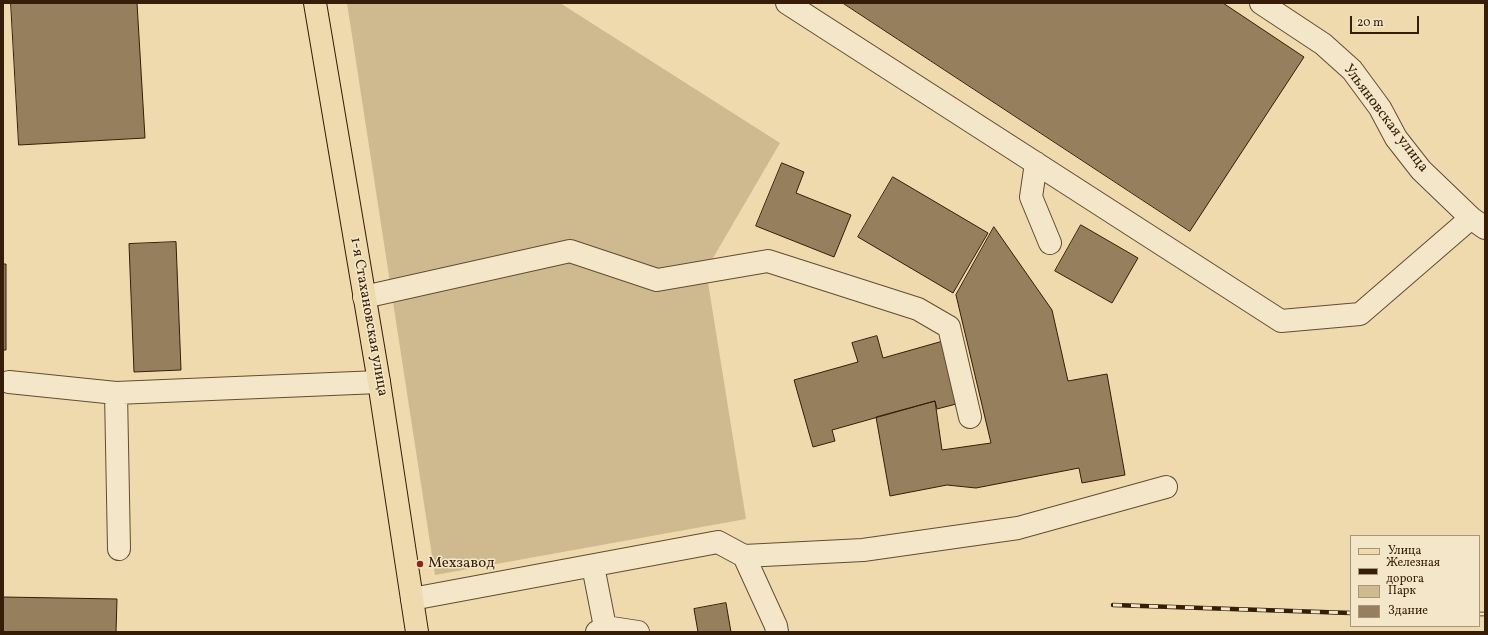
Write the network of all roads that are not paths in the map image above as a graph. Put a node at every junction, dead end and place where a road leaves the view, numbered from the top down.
1 (315, 3) edge
2 (787, 3) edge
3 (1261, 3) edge
4 (1036, 163) junction
5 (1478, 223) edge
6 (1050, 243) dead end
7 (364, 297) junction
8 (9, 382) dead end
9 (379, 382) junction
10 (116, 393) junction
11 (970, 417) dead end
12 (1166, 488) dead end
13 (119, 549) dead end
14 (744, 556) junction
15 (593, 566) junction
16 (412, 599) junction
17 (601, 629) edge
18 (417, 632) edge
19 (638, 632) edge
20 (777, 632) edge

1 - 7 main road, 1-я Стахановская улица
2 - 4 street
3 - 5 street, Ульяновская улица
4 - 5 street
4 - 6 street
7 - 9 main road, 1-я Стахановская улица
7 - 11 street
8 - 10 street
9 - 10 street
9 - 16 main road, 1-я Стахановская улица
10 - 13 street
12 - 14 street
14 - 15 street
14 - 20 street
15 - 16 street
15 - 17 street
16 - 18 main road, 1-я Стахановская улица
17 - 19 street

